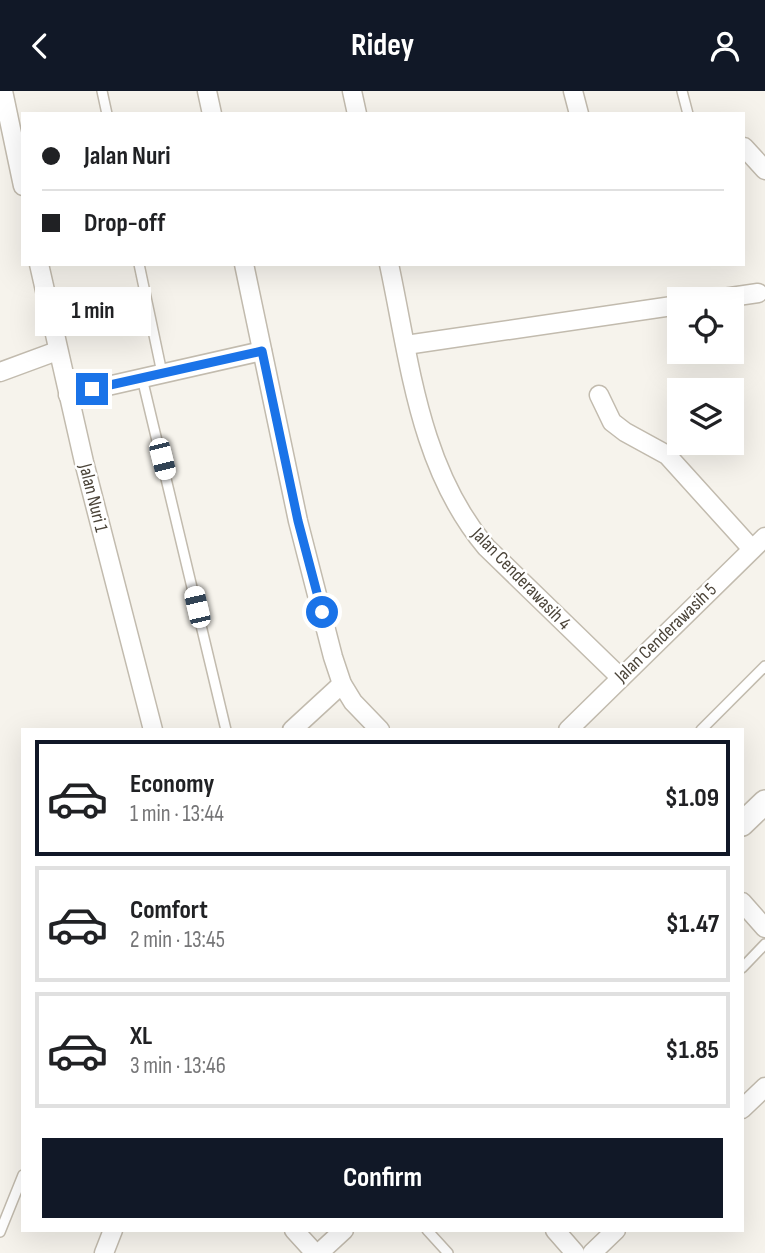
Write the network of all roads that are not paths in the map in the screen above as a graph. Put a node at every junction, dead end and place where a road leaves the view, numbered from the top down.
1 (3, 91) edge
2 (102, 91) edge
3 (207, 91) edge
4 (352, 91) edge
5 (573, 91) edge
6 (682, 91) edge
7 (107, 112) edge
8 (212, 112) edge
9 (357, 112) edge
10 (578, 112) edge
11 (687, 112) edge
12 (745, 148) edge
13 (765, 170) edge
14 (21, 176) edge
15 (39, 266) edge
16 (139, 266) edge
17 (244, 266) edge
18 (389, 266) edge
19 (758, 293) dead end
20 (744, 295) edge
21 (667, 307) edge
22 (406, 345) junction
23 (57, 351) junction
24 (262, 351) junction
25 (0, 372) edge
26 (162, 373) junction
27 (142, 377) junction
28 (68, 395) junction
29 (599, 395) dead end
30 (759, 543) edge
31 (765, 666) edge
32 (621, 678) junction
33 (342, 684) junction
34 (152, 728) edge
35 (226, 728) edge
36 (294, 728) edge
37 (378, 728) edge
38 (570, 728) edge
39 (703, 728) edge
40 (765, 802) edge
41 (744, 822) edge
42 (744, 904) edge
43 (765, 928) edge
44 (765, 944) edge
45 (744, 966) edge
46 (765, 1087) edge
47 (744, 1107) edge
48 (21, 1180) edge
49 (0, 1232) edge
50 (112, 1232) edge
51 (296, 1232) edge
52 (342, 1232) edge
53 (429, 1232) edge
54 (557, 1232) edge
55 (614, 1232) edge
56 (104, 1253) edge
57 (317, 1253) edge
58 (448, 1253) edge
59 (575, 1253) edge
60 (592, 1253) edge

1 - 14 street
2 - 7 lane
3 - 8 street
4 - 9 street
5 - 10 street
6 - 11 lane
12 - 13 street
15 - 23 street, Jalan Nuri 1
16 - 26 lane
17 - 24 street
18 - 22 street, Jalan Cenderawasih 4
19 - 20 street
21 - 22 street
22 - 32 street, Jalan Cenderawasih 4
23 - 25 street
23 - 28 street, Jalan Nuri 1
24 - 26 street
24 - 33 street
26 - 27 street
27 - 28 street
27 - 35 lane
28 - 34 street, Jalan Nuri 1
29 - 30 street
30 - 32 street, Jalan Cenderawasih 5
31 - 39 lane
32 - 38 street, Jalan Cenderawasih 5
33 - 36 street
33 - 37 street
40 - 41 street
42 - 43 street
44 - 45 lane
46 - 47 street
48 - 49 lane
50 - 56 street
51 - 57 street
52 - 57 street
53 - 58 lane
54 - 59 street
55 - 60 street

